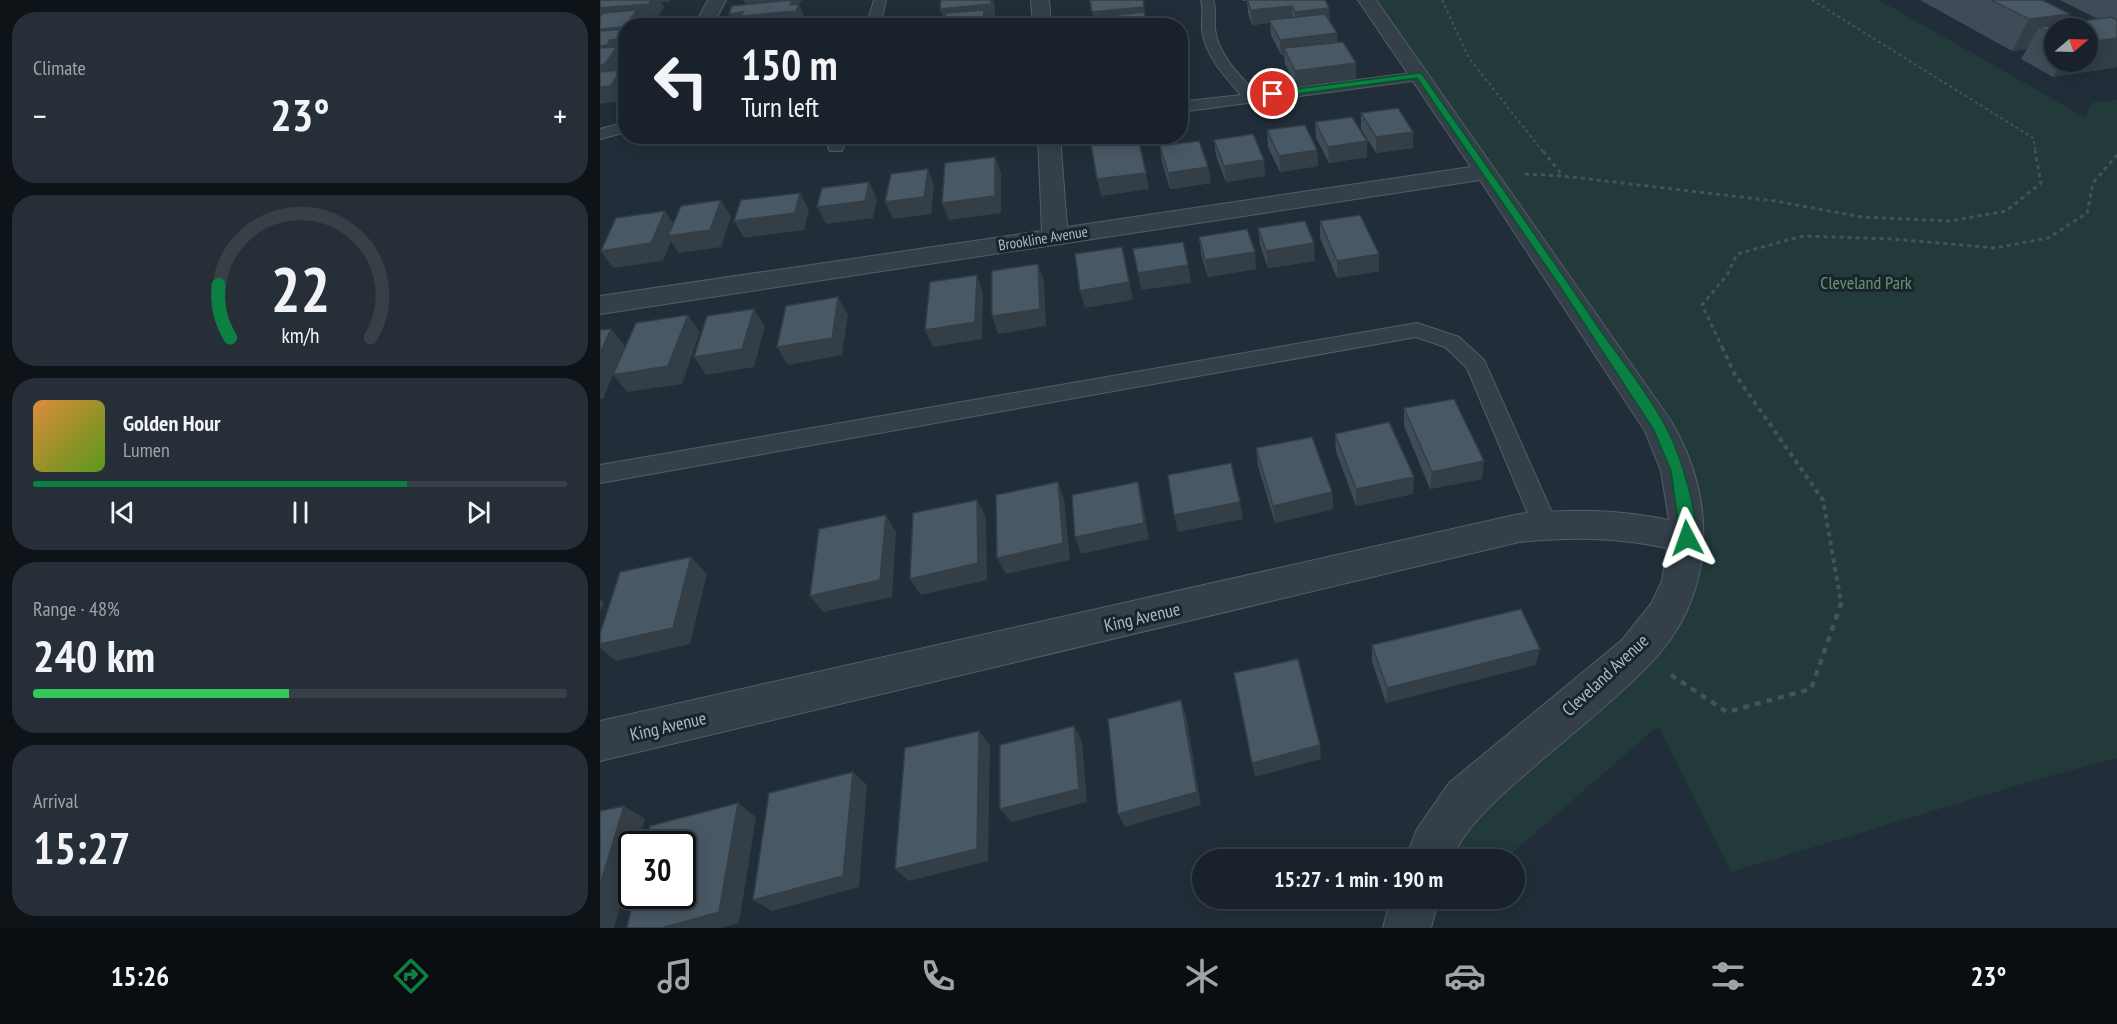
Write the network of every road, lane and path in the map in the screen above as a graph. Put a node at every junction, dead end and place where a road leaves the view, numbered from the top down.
1 (717, 0) edge
2 (880, 0) edge
3 (1040, 0) edge
4 (1207, 0) edge
5 (1367, 0) edge
6 (1442, 0) edge
7 (1812, 0) edge
8 (707, 18) edge
9 (875, 18) edge
10 (1041, 18) edge
11 (1419, 76) junction
12 (1252, 97) junction
13 (1188, 105) edge
14 (618, 129) edge
15 (600, 134) edge
16 (1049, 144) edge
17 (2117, 155) edge
18 (1485, 172) junction
19 (1055, 236) junction
20 (600, 305) edge
21 (600, 474) edge
22 (1545, 526) junction
23 (1687, 538) junction
24 (1636, 652) junction
25 (600, 741) edge
26 (1432, 849) edge
27 (1412, 909) edge
28 (1407, 928) edge

1 - 8 street
2 - 9 lane
3 - 10 street
4 - 12 lane
5 - 11 street, Cleveland Avenue
6 - 7 path
11 - 12 lane
11 - 18 street, Cleveland Avenue
12 - 13 lane
14 - 15 lane
16 - 19 street
17 - 24 path
18 - 19 street, Brookline Avenue
18 - 23 street, Cleveland Avenue
19 - 20 street, Brookline Avenue
21 - 22 lane
22 - 23 street, King Avenue
22 - 25 street, King Avenue
23 - 24 street, Cleveland Avenue
24 - 26 street, Cleveland Avenue
27 - 28 street

